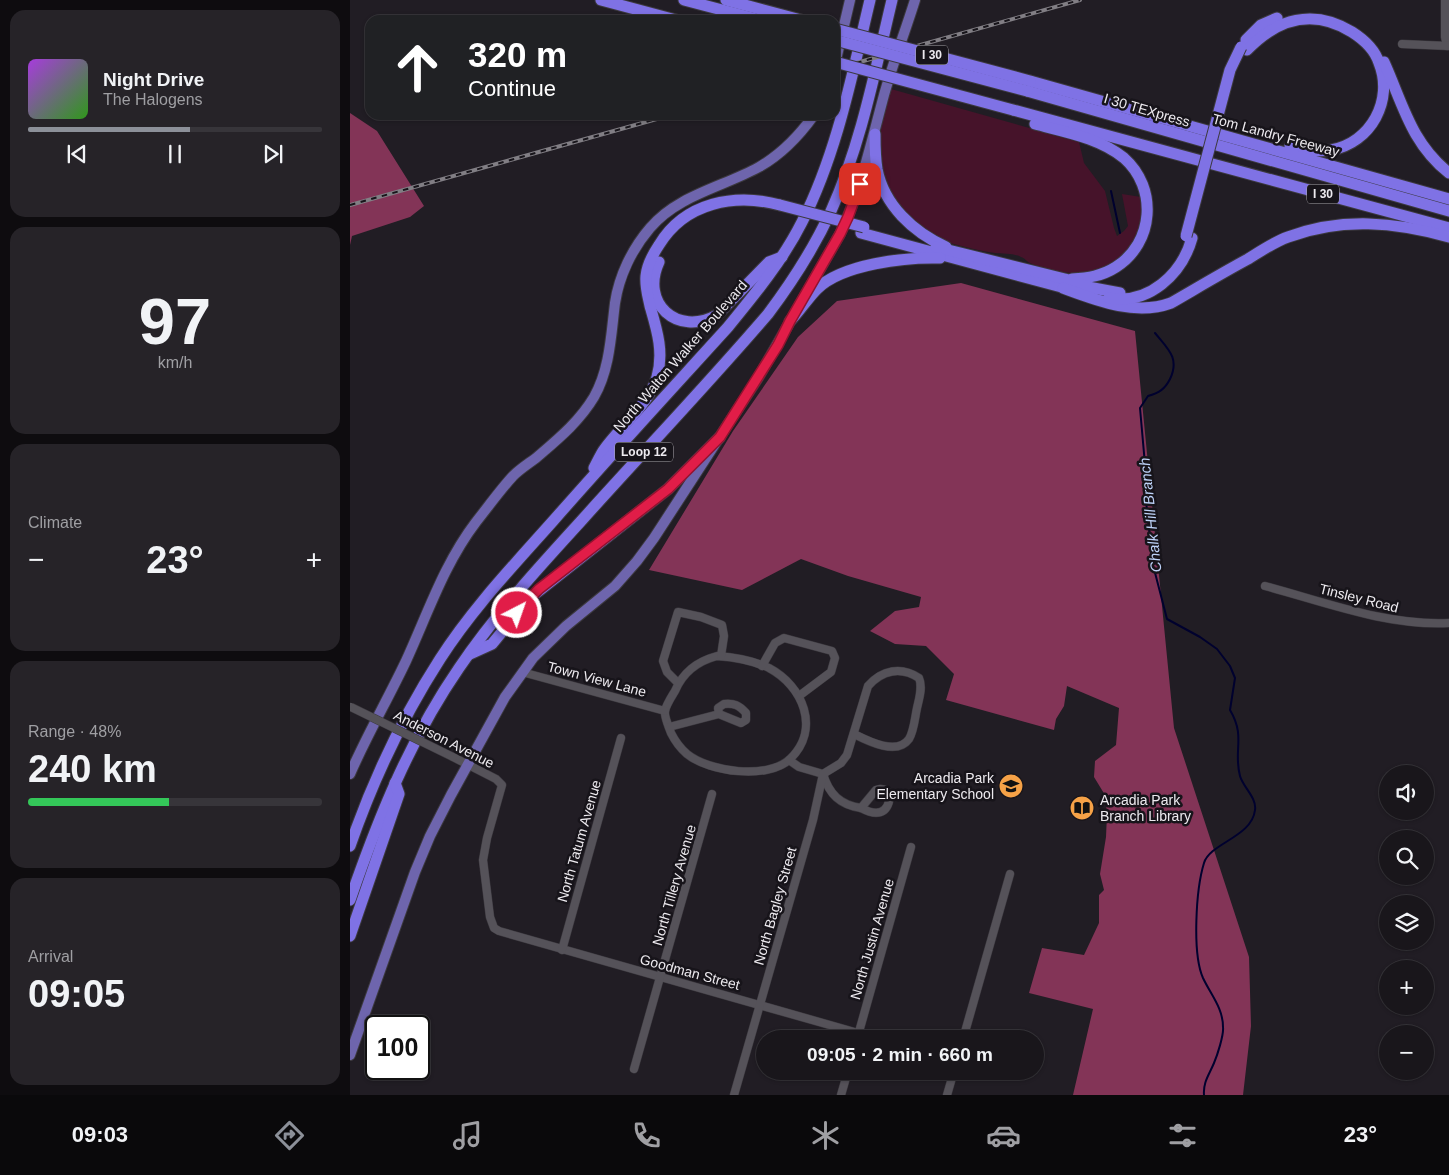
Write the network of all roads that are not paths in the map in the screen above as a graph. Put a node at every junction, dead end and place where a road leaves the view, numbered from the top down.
1 (601, 0) edge
2 (684, 0) edge
3 (726, 0) edge
4 (850, 0) edge
5 (870, 0) edge
6 (892, 0) edge
7 (916, 0) edge
8 (1445, 0) edge
9 (656, 15) edge
10 (741, 15) edge
11 (782, 15) edge
12 (840, 30) edge
13 (840, 41) edge
14 (840, 42) edge
15 (1402, 44) dead end
16 (1448, 46) edge
17 (1244, 48) junction
18 (840, 64) edge
19 (1028, 86) junction
20 (1019, 114) junction
21 (840, 119) edge
22 (810, 120) edge
23 (840, 120) edge
24 (1207, 132) junction
25 (874, 134) junction
26 (1449, 173) edge
27 (1449, 199) edge
28 (778, 208) junction
29 (1449, 211) edge
30 (1449, 228) edge
31 (1449, 237) edge
32 (953, 255) junction
33 (782, 258) junction
34 (1064, 284) junction
35 (790, 321) junction
36 (720, 437) junction
37 (584, 486) junction
38 (1264, 586) dead end
39 (1449, 623) edge
40 (469, 655) junction
41 (721, 656) junction
42 (762, 666) junction
43 (522, 672) junction
44 (678, 683) junction
45 (799, 696) junction
46 (351, 706) edge
47 (665, 711) junction
48 (719, 714) dead end
49 (669, 727) junction
50 (854, 734) junction
51 (620, 738) dead end
52 (789, 760) junction
53 (468, 764) junction
54 (350, 774) edge
55 (823, 774) junction
56 (395, 783) junction
57 (712, 794) dead end
58 (861, 808) dead end
59 (350, 846) edge
60 (911, 847) dead end
61 (1010, 874) dead end
62 (350, 900) edge
63 (494, 928) joint
64 (350, 936) edge
65 (562, 950) junction
66 (660, 977) junction
67 (760, 1004) junction
68 (840, 1030) edge
69 (860, 1030) edge
70 (966, 1030) edge
71 (350, 1055) edge
72 (634, 1069) dead end
73 (845, 1080) edge
74 (951, 1080) edge
75 (734, 1095) edge
76 (841, 1095) edge
77 (947, 1095) edge

1 - 9 highway
2 - 10 highway
3 - 11 highway
4 - 14 main road
5 - 21 highway, North Walton Walker Boulevard / Loop 12
6 - 40 highway, Loop 12
7 - 25 main road
8 - 16 street
12 - 19 highway, Tom Landry Freeway / I 30, bridge
13 - 19 highway, I 30 TEXpress, bridge
15 - 16 street
17 - 24 highway
17 - 26 highway
17 - 34 highway
18 - 20 highway, I 30, bridge
19 - 24 highway, Tom Landry Freeway / I 30
19 - 29 highway, I 30 TEXpress
20 - 30 highway, I 30
20 - 34 highway
22 - 54 main road
23 - 33 highway, North Walton Walker Boulevard / Loop 12
24 - 27 highway, Tom Landry Freeway / I 30
25 - 32 highway
25 - 35 main road
28 - 32 highway
28 - 33 highway
28 - 37 highway
31 - 34 highway
32 - 34 highway
32 - 35 highway
33 - 37 highway, North Walton Walker Boulevard / Loop 12
35 - 36 main road
36 - 40 highway
36 - 43 main road
37 - 59 highway, North Walton Walker Boulevard / Loop 12
38 - 39 street, Tinsley Road
40 - 56 highway, Loop 12
41 - 42 street
41 - 44 street
41 - 44 street
42 - 45 street
42 - 45 street
43 - 47 street, Town View Lane
43 - 53 main road
44 - 47 street
45 - 52 street
46 - 53 street, Anderson Avenue, bridge
47 - 49 street
48 - 49 street
49 - 52 street
50 - 50 street
50 - 55 street
51 - 65 street, North Tatum Avenue
52 - 55 street
53 - 63 street, Anderson Avenue
53 - 71 main road
55 - 58 street
55 - 67 street, North Bagley Street
56 - 62 highway, Loop 12
56 - 64 highway
57 - 66 street, North Tillery Avenue
60 - 69 street, North Justin Avenue
61 - 70 street
63 - 65 street, Goodman Street
65 - 66 street, Goodman Street
66 - 67 street, Goodman Street
66 - 72 street, North Tillery Avenue
67 - 68 street, Goodman Street
67 - 75 street, North Bagley Street
73 - 76 street
74 - 77 street

